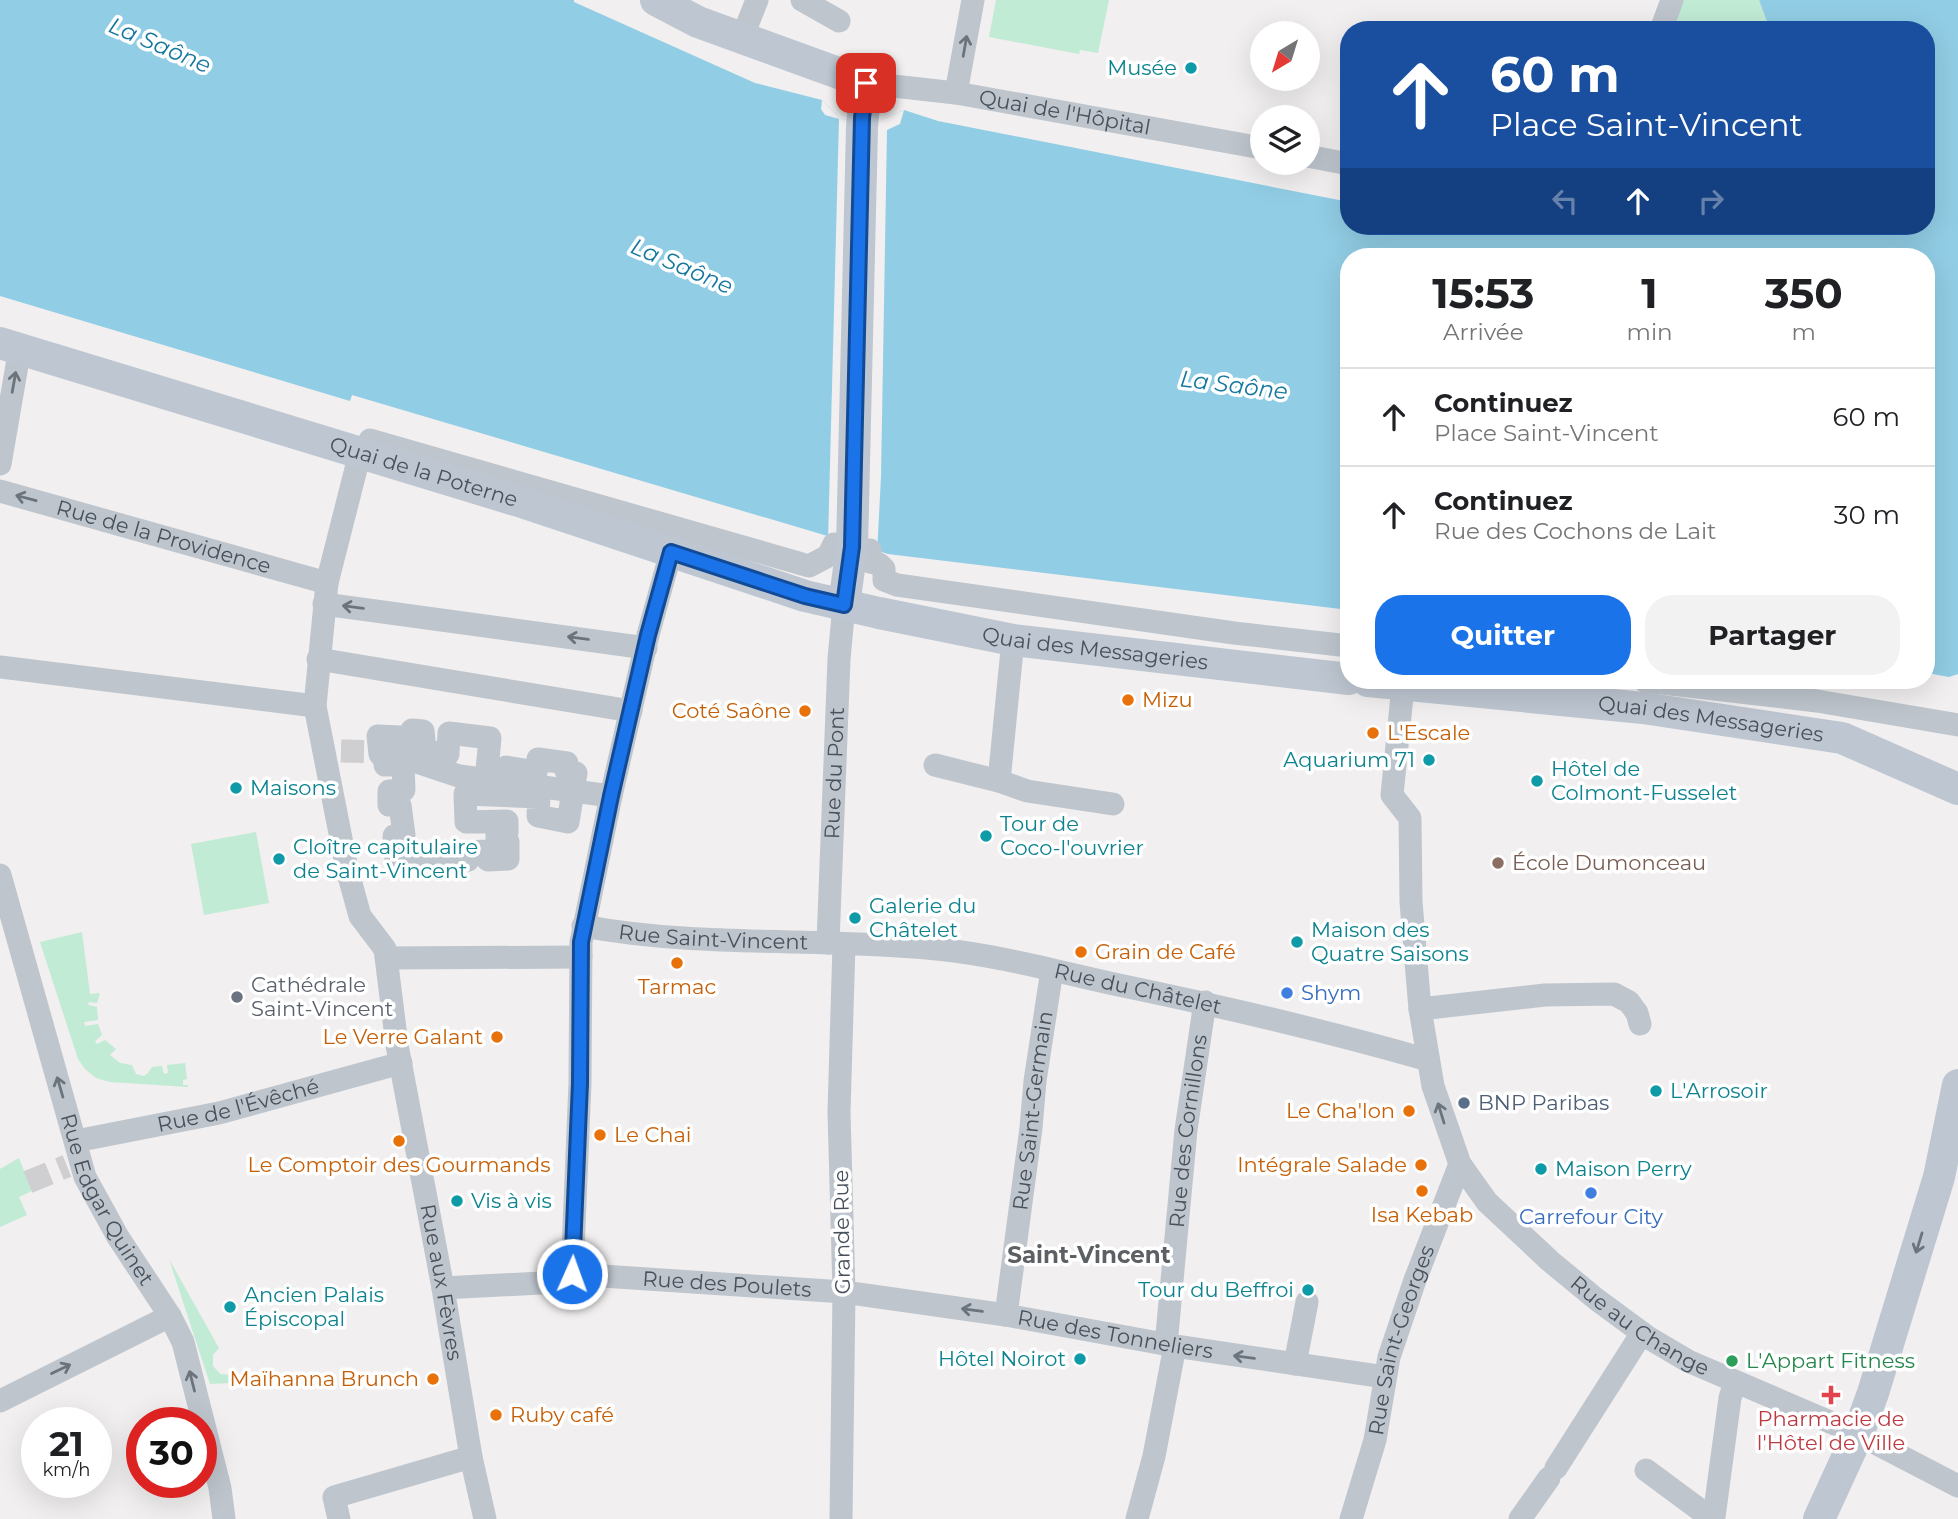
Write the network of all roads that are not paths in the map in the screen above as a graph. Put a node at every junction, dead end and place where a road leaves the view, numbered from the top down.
1 (656, 0) edge
2 (757, 0) edge
3 (802, 0) edge
4 (973, 0) edge
5 (1672, 0) edge
6 (839, 21) dead end
7 (1664, 21) edge
8 (742, 38) junction
9 (866, 83) junction
10 (956, 93) junction
11 (1250, 146) edge
12 (1320, 158) edge
13 (1340, 162) edge
14 (7, 342) edge
15 (360, 453) junction
16 (0, 464) edge
17 (0, 491) edge
18 (671, 552) junction
19 (843, 558) junction
20 (326, 593) junction
21 (844, 605) junction
22 (1013, 640) junction
23 (1340, 645) edge
24 (646, 648) junction
25 (318, 659) junction
26 (0, 667) edge
27 (1340, 678) edge
28 (1404, 689) edge
29 (1446, 689) edge
30 (1714, 689) edge
31 (315, 706) junction
32 (631, 711) junction
33 (1958, 725) edge
34 (380, 752) junction
35 (935, 765) dead end
36 (999, 781) junction
37 (1958, 789) edge
38 (574, 790) junction
39 (611, 796) junction
40 (1113, 804) dead end
41 (0, 874) edge
42 (583, 926) junction
43 (836, 943) junction
44 (581, 957) junction
45 (387, 958) junction
46 (1050, 980) junction
47 (1420, 1009) junction
48 (1204, 1012) junction
49 (1640, 1024) dead end
50 (399, 1054) junction
51 (1428, 1060) junction
52 (1958, 1086) edge
53 (76, 1141) junction
54 (1460, 1164) junction
55 (1949, 1180) edge
56 (572, 1274) junction
57 (443, 1288) junction
58 (844, 1292) junction
59 (1307, 1302) dead end
60 (1006, 1315) junction
61 (170, 1316) junction
62 (1642, 1333) junction
63 (1170, 1346) junction
64 (1295, 1364) junction
65 (1385, 1377) junction
66 (1735, 1382) junction
67 (0, 1401) edge
68 (1858, 1434) junction
69 (471, 1457) junction
70 (1646, 1470) dead end
71 (1958, 1486) edge
72 (224, 1519) edge
73 (338, 1519) edge
74 (485, 1519) edge
75 (841, 1519) edge
76 (1137, 1519) edge
77 (1351, 1519) edge
78 (1520, 1519) edge
79 (1819, 1519) edge

1 - 8 main road
2 - 8 street
3 - 6 street
10 -> 4 street
5 - 7 street
8 - 9 main road
9 - 10 street, Quai de l'Hôpital
9 - 19 main road
10 - 11 street, Quai de l'Hôpital
12 - 13 street
14 - 15 main road, Quai de la Poterne
16 -> 14 street
14 - 19 street, Quai de la Poterne
15 - 18 main road, Quai de la Poterne
15 - 20 street
20 -> 17 street, Rue de la Providence
18 - 21 main road, Quai de la Poterne
18 - 24 street
19 - 21 main road
19 - 23 street, Quai des Messageries
24 -> 20 street, Rue de la Providence
20 - 25 street
21 - 22 main road, Quai des Messageries
21 - 43 street, Rue du Pont
22 - 27 main road, Quai des Messageries
22 - 36 street
24 - 32 street
25 - 31 street
25 - 32 street
26 - 31 street
28 - 47 street, Rue au Change
29 - 37 main road, Quai des Messageries
30 - 33 street, Quai des Messageries
31 - 45 street
32 - 39 street
34 - 38 street
34 - 38 street
34 - 38 street
35 - 36 street
36 - 40 street
38 - 39 street
39 - 42 street
53 -> 41 street, Rue Edgar Quinet
42 - 43 street, Rue Saint-Vincent
42 - 44 street
43 - 46 street, Rue du Châtelet
43 - 58 street, Grande Rue
44 - 45 street
44 - 56 street
45 - 50 street, Rue aux Fèvres
46 - 48 street, Rue du Châtelet
46 - 60 street, Rue Saint-Germain
47 - 49 street
47 - 51 street, Rue au Change
48 - 51 street, Rue du Châtelet
48 - 63 street, Rue des Cornillons
50 - 53 street, Rue de l'Évêché
50 - 57 street, Rue aux Fèvres
54 -> 51 street, Rue au Change
52 - 55 main road
53 - 61 street, Rue Edgar Quinet
54 - 62 street, Rue au Change
54 - 65 street, Rue Saint-Georges
55 -> 68 main road
56 - 57 street, Rue des Poulets
56 - 58 street, Rue des Poulets
57 - 69 street, Rue aux Fèvres
60 -> 58 street, Rue des Tonneliers
58 - 75 street, Grande Rue
59 - 64 street
60 - 63 street, Rue des Tonneliers
67 -> 61 street
72 -> 61 street, Rue Edgar Quinet
62 - 66 street, Rue au Change
62 - 78 street
64 -> 63 street, Rue des Tonneliers
63 - 76 street, Rue des Cornillons
64 - 65 street, Rue des Tonneliers
65 - 77 street, Rue Saint-Georges
66 - 68 street, Rue au Change
66 - 70 street
68 - 71 street, Rue au Change
68 - 79 main road
69 - 73 street
69 - 74 street, Rue aux Fèvres

